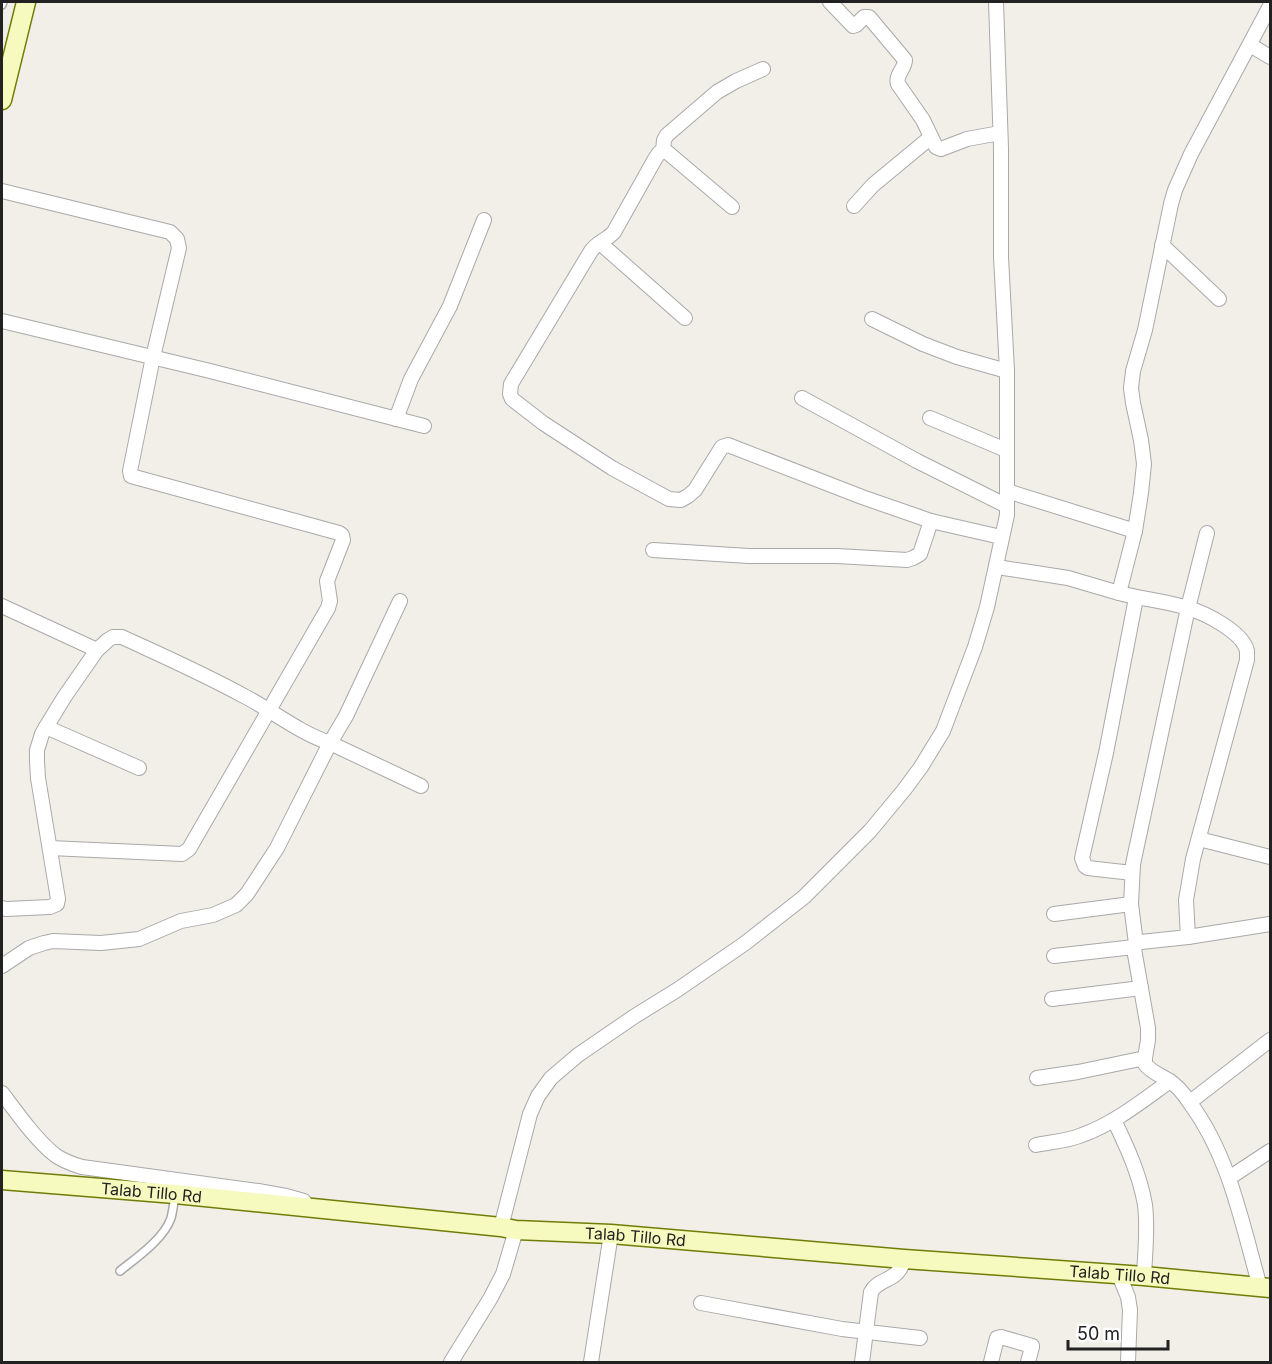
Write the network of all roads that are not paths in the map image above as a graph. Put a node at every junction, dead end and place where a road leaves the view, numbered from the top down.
1 (26, 2) edge
2 (830, 2) edge
3 (996, 2) edge
4 (1270, 6) edge
5 (1250, 45) junction
6 (1270, 57) edge
7 (763, 69) dead end
8 (2, 91) edge
9 (1000, 133) junction
10 (931, 137) junction
11 (663, 151) junction
12 (2, 191) edge
13 (854, 206) dead end
14 (732, 207) dead end
15 (484, 220) dead end
16 (600, 243) junction
17 (1162, 245) junction
18 (1219, 299) dead end
19 (685, 318) dead end
20 (872, 319) dead end
21 (2, 321) edge
22 (153, 357) junction
23 (1007, 371) junction
24 (802, 398) dead end
25 (930, 418) dead end
26 (396, 419) junction
27 (424, 426) dead end
28 (1006, 450) junction
29 (1007, 491) junction
30 (1007, 506) junction
31 (931, 520) junction
32 (1135, 531) junction
33 (1207, 533) dead end
34 (1001, 537) junction
35 (653, 550) dead end
36 (997, 567) junction
37 (1119, 593) junction
38 (1136, 598) junction
39 (400, 601) dead end
40 (2, 606) edge
41 (1188, 608) junction
42 (97, 650) junction
43 (269, 710) junction
44 (46, 727) junction
45 (330, 743) junction
46 (139, 768) dead end
47 (421, 786) dead end
48 (1199, 839) junction
49 (50, 848) junction
50 (1270, 857) edge
51 (1132, 873) junction
52 (1131, 904) junction
53 (2, 908) edge
54 (1054, 914) dead end
55 (1270, 924) edge
56 (1188, 937) junction
57 (1135, 945) junction
58 (1054, 956) dead end
59 (2, 966) edge
60 (1141, 988) junction
61 (1052, 999) dead end
62 (1270, 1040) edge
63 (1145, 1058) junction
64 (1037, 1078) dead end
65 (1170, 1081) junction
66 (2, 1093) edge
67 (1190, 1102) junction
68 (1114, 1120) junction
69 (1036, 1145) dead end
70 (1270, 1151) edge
71 (1229, 1178) junction
72 (3, 1180) edge
73 (176, 1194) junction
74 (332, 1210) junction
75 (508, 1228) junction
76 (611, 1234) junction
77 (904, 1259) junction
78 (120, 1271) dead end
79 (1119, 1275) junction
80 (1144, 1276) junction
81 (1265, 1288) edge
82 (701, 1303) dead end
83 (861, 1331) junction
84 (920, 1338) dead end
85 (451, 1362) edge
86 (591, 1362) edge
87 (862, 1362) edge
88 (991, 1362) edge
89 (1028, 1362) edge
90 (1128, 1362) edge

1 - 8 main road
2 - 10 street
3 - 9 street
4 - 5 street
5 - 6 street
5 - 17 street
7 - 11 street
9 - 10 street
9 - 23 street
10 - 13 street
11 - 14 street
11 - 16 street
12 - 22 street
15 - 26 street
16 - 19 street
16 - 31 street
17 - 18 street
17 - 32 street
20 - 23 street
21 - 22 street
22 - 26 street
22 - 43 street
23 - 28 street
24 - 30 street
25 - 28 street
26 - 27 street
28 - 29 street
29 - 30 street
29 - 32 street
30 - 34 street
31 - 34 street
31 - 35 street
32 - 37 street
33 - 41 street
34 - 36 street
36 - 37 street
36 - 75 street
37 - 38 street
38 - 41 street
38 - 51 street
39 - 45 street
40 - 42 street
41 - 48 street
41 - 51 street
42 - 43 street
42 - 44 street
43 - 45 street
43 - 49 street
44 - 46 street
44 - 49 street
45 - 47 street
45 - 59 street
48 - 50 street
48 - 56 street
49 - 53 street
51 - 52 street
52 - 54 street
52 - 57 street
55 - 56 street
56 - 57 street
57 - 58 street
57 - 60 street
60 - 61 street
60 - 63 street
62 - 67 street
63 - 64 street
63 - 65 street
65 - 67 street
65 - 68 street
66 - 74 street
67 - 71 street
68 - 69 street
68 - 80 street
70 - 71 street
71 - 81 street
72 - 73 main road, Talab Tillo Rd
73 - 74 main road, Talab Tillo Rd
73 - 78 lane
74 - 75 main road, Talab Tillo Rd
75 - 76 main road, Talab Tillo Rd
75 - 85 street
76 - 77 main road, Talab Tillo Rd
76 - 86 street
77 - 79 main road, Talab Tillo Rd
77 - 83 street
79 - 80 main road, Talab Tillo Rd
79 - 90 street
80 - 81 main road, Talab Tillo Rd
82 - 83 street
83 - 84 street
83 - 87 street
88 - 89 street

